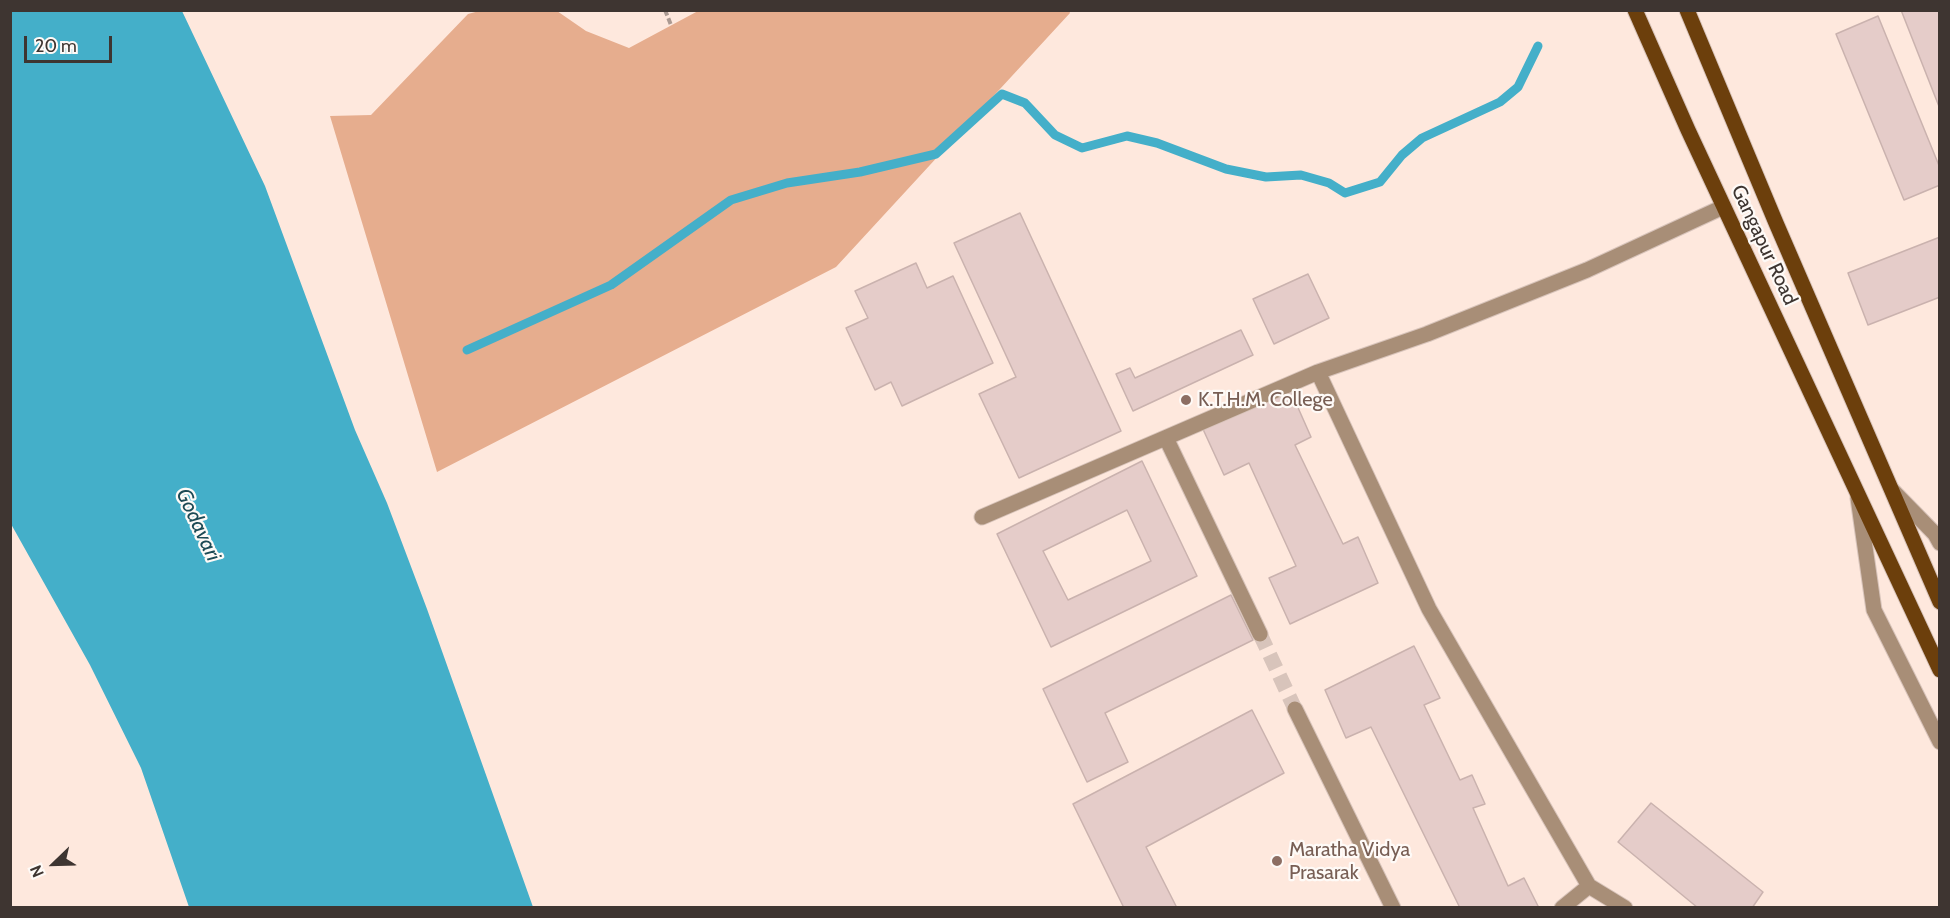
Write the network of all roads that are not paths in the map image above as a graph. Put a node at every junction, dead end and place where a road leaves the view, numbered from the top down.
1 (1687, 10) edge
2 (1639, 12) edge
3 (1723, 207) junction
4 (1318, 372) junction
5 (1166, 438) junction
6 (1890, 488) junction
7 (1857, 497) junction
8 (982, 517) dead end
9 (1940, 543) edge
10 (1940, 602) edge
11 (1260, 634) tunnel mouth
12 (1940, 670) edge
13 (1295, 710) tunnel mouth
14 (1940, 742) edge
15 (1589, 886) junction
16 (1393, 908) edge
17 (1562, 908) edge
18 (1624, 908) edge

1 - 6 main road, Gangapur Road
2 - 3 main road, Gangapur Road
3 - 4 street
3 - 7 main road, Gangapur Road
4 - 5 street
4 - 15 street
5 - 8 street
5 - 11 street
6 - 9 street
6 - 10 main road, Gangapur Road
7 - 12 main road, Gangapur Road
7 - 14 street
13 - 16 street
15 - 17 street
15 - 18 street

